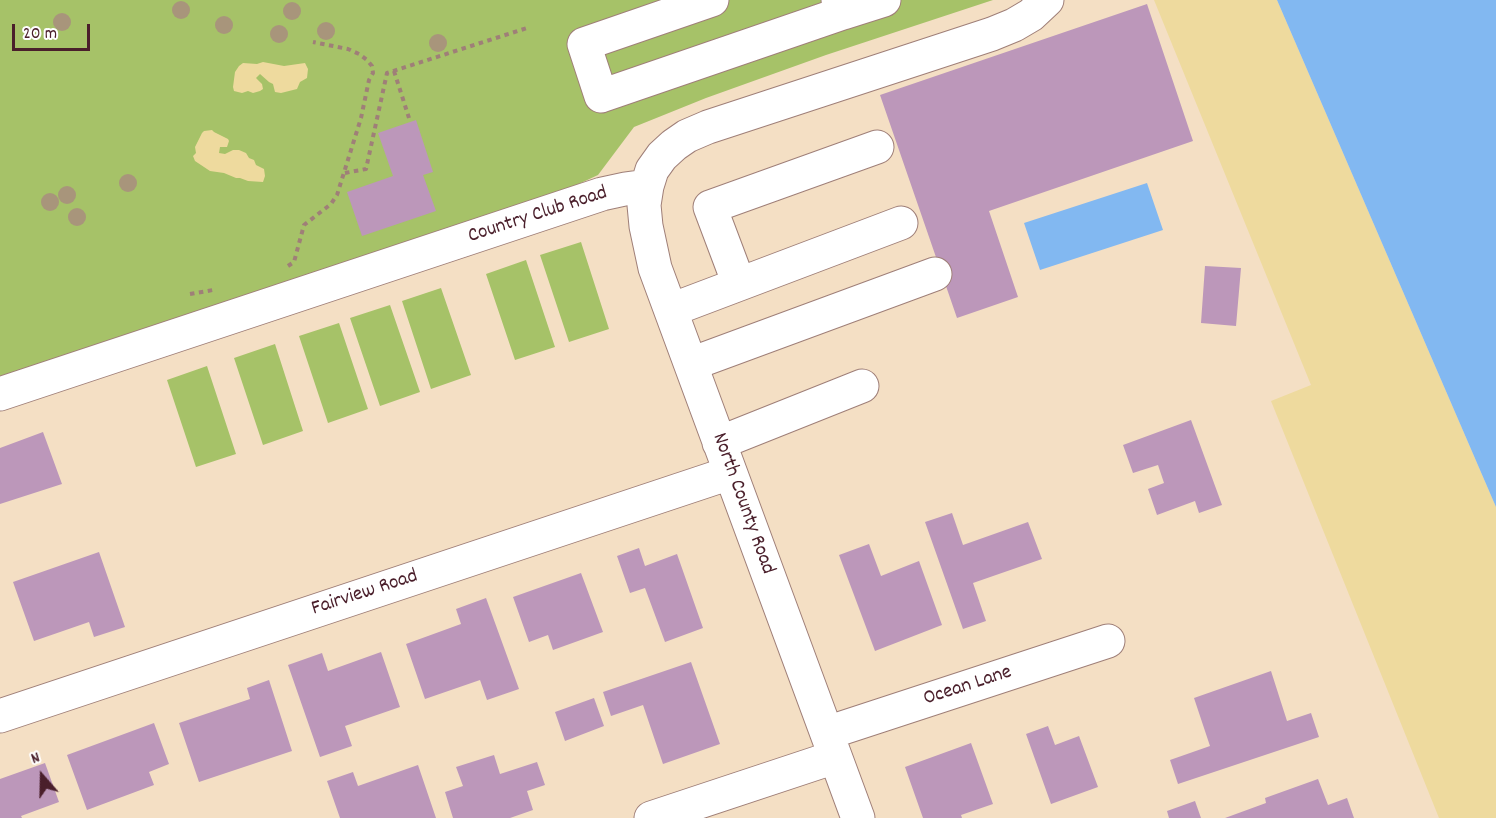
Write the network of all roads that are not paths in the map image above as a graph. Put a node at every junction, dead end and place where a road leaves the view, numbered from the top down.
1 (712, 0) edge
2 (884, 0) edge
3 (1047, 0) edge
4 (841, 7) edge
5 (878, 147) dead end
6 (647, 186) junction
7 (901, 223) dead end
8 (934, 274) dead end
9 (740, 284) junction
10 (671, 310) junction
11 (691, 364) junction
12 (862, 386) dead end
13 (0, 394) edge
14 (719, 442) junction
15 (730, 473) junction
16 (1108, 641) dead end
17 (0, 716) edge
18 (831, 745) junction
19 (651, 818) edge
20 (858, 818) edge

1 - 4 street
2 - 4 street
3 - 6 street
5 - 9 street
6 - 10 street, North County Road
6 - 13 street, Country Club Road
7 - 9 street
8 - 11 street
9 - 10 street
10 - 11 street, North County Road
11 - 14 street, North County Road
12 - 14 street
14 - 15 street, North County Road
15 - 17 street, Fairview Road
15 - 18 street, North County Road
16 - 18 street, Ocean Lane
18 - 19 street, Ocean Lane
18 - 20 street, North County Road

